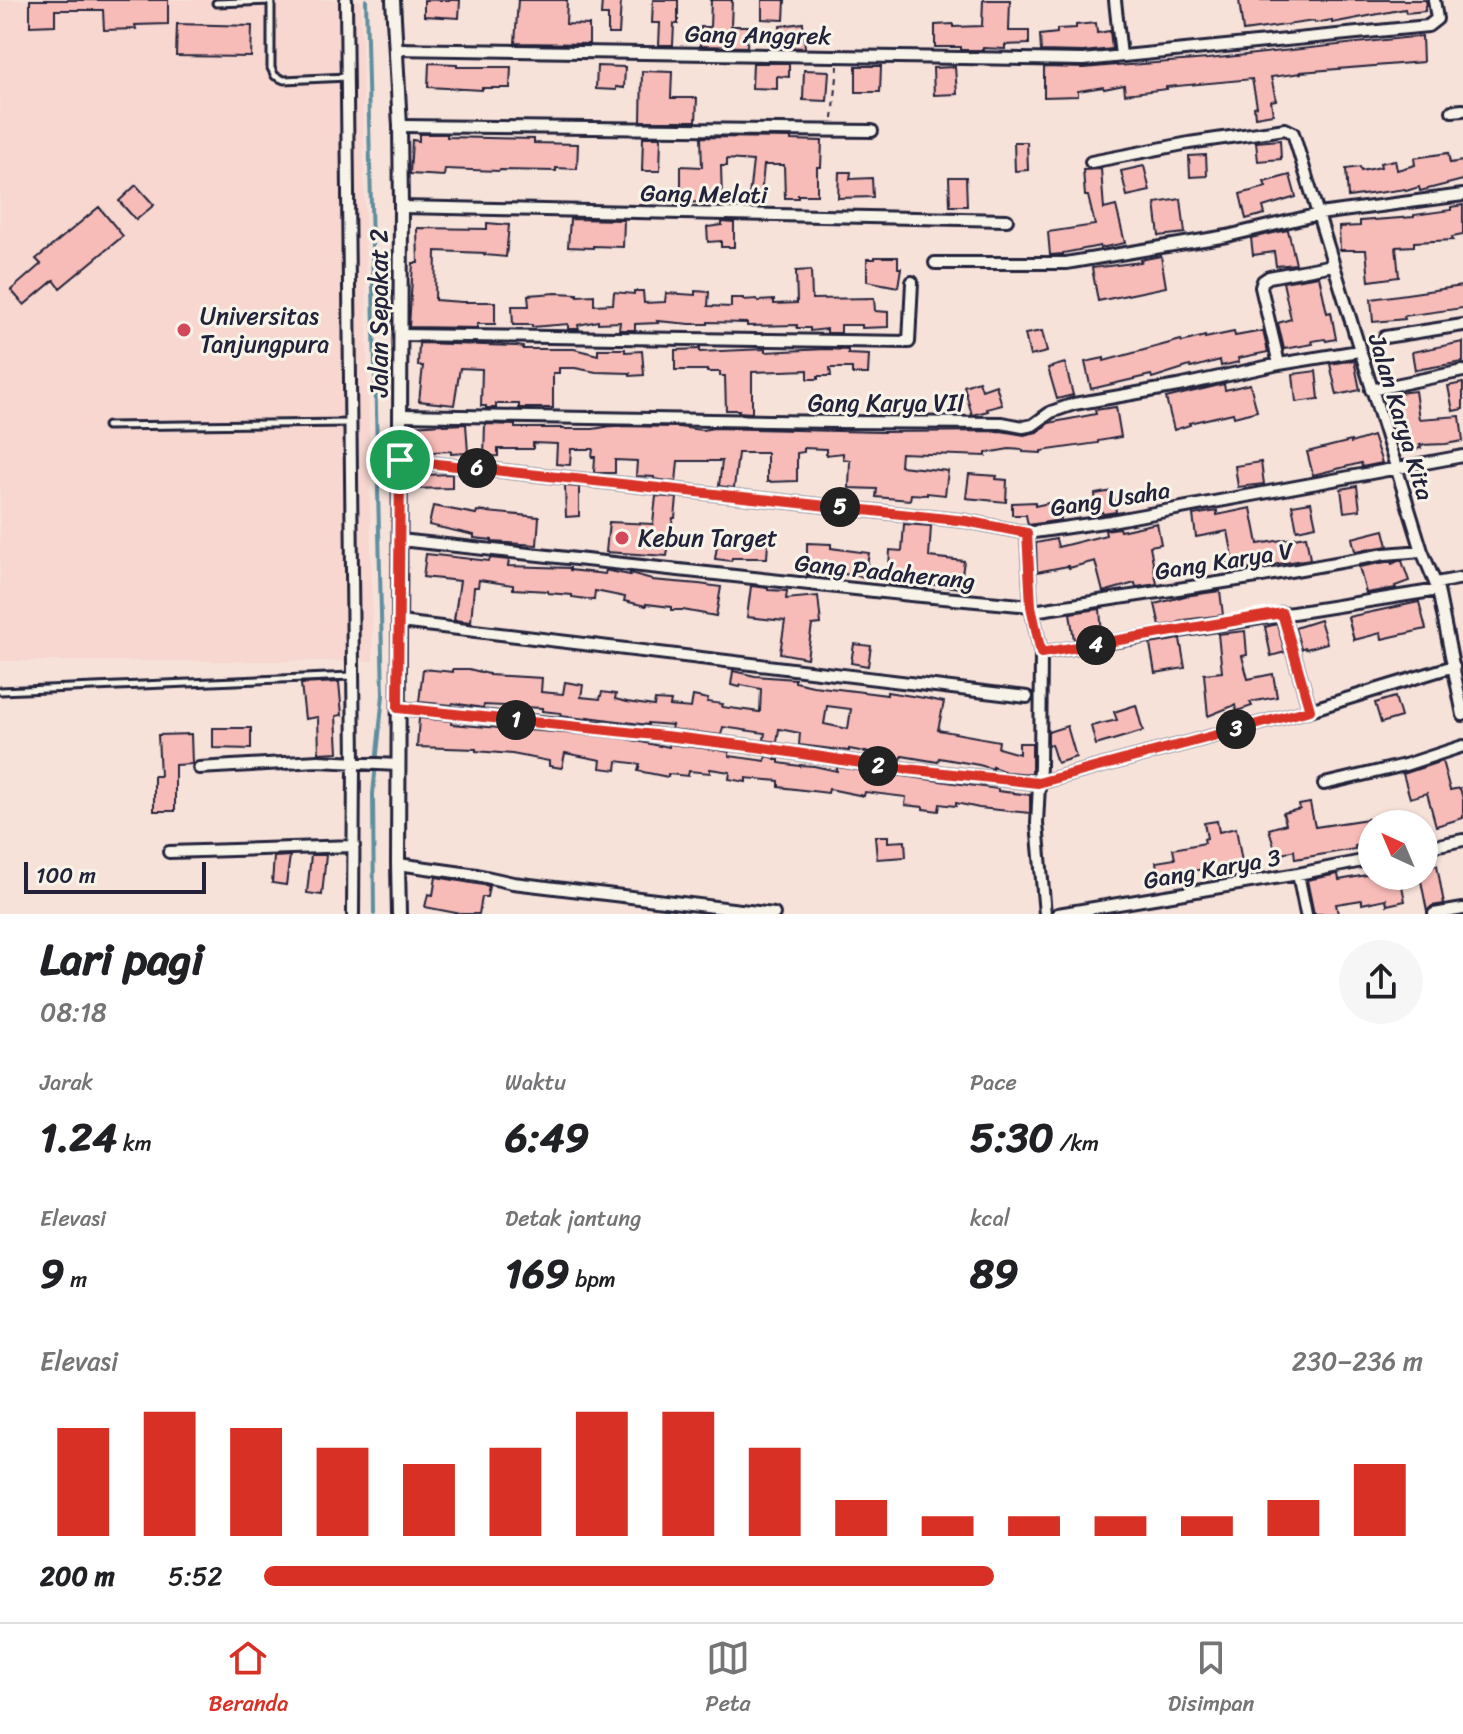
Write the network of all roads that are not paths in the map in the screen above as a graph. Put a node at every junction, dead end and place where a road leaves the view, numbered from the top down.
1 (271, 0) edge
2 (346, 0) edge
3 (393, 0) edge
4 (1115, 0) edge
5 (1434, 0) edge
6 (216, 3) dead end
7 (395, 49) junction
8 (1121, 56) junction
9 (347, 77) junction
10 (400, 126) junction
11 (872, 131) dead end
12 (1091, 162) dead end
13 (1463, 195) edge
14 (401, 207) junction
15 (1319, 214) junction
16 (1007, 220) dead end
17 (935, 263) dead end
18 (1333, 265) junction
19 (912, 282) dead end
20 (1463, 325) edge
21 (401, 335) junction
22 (1385, 337) dead end
23 (1359, 351) junction
24 (1279, 364) junction
25 (1463, 371) edge
26 (1371, 390) junction
27 (401, 415) junction
28 (350, 423) junction
29 (107, 426) dead end
30 (1463, 456) edge
31 (400, 460) junction
32 (1396, 468) junction
33 (1027, 533) junction
34 (400, 540) junction
35 (1422, 551) junction
36 (1463, 578) edge
37 (1437, 586) junction
38 (1032, 608) junction
39 (1282, 613) junction
40 (400, 622) junction
41 (1041, 653) junction
42 (1454, 666) junction
43 (352, 676) junction
44 (0, 691) edge
45 (1027, 697) dead end
46 (398, 708) junction
47 (1310, 710) junction
48 (1463, 715) edge
49 (1463, 746) edge
50 (354, 763) junction
51 (392, 765) junction
52 (199, 768) dead end
53 (1038, 783) junction
54 (1324, 784) dead end
55 (1463, 840) edge
56 (1438, 845) edge
57 (354, 846) junction
58 (169, 852) dead end
59 (1358, 862) edge
60 (398, 864) junction
61 (1298, 874) junction
62 (1463, 909) edge
63 (353, 914) edge
64 (399, 914) edge
65 (774, 914) edge
66 (1045, 914) edge
67 (1058, 914) edge
68 (1306, 914) edge
69 (1434, 914) edge

1 - 6 lane
1 - 9 lane
2 - 9 street
3 - 7 street, Jalan Sepakat 2
4 - 8 street
5 - 8 street, Gang Anggrek
7 - 8 street, Gang Anggrek
7 - 10 street, Jalan Sepakat 2
9 - 28 street
10 - 11 street
10 - 14 street, Jalan Sepakat 2
12 - 15 street, Jalan Karya Kita
13 - 15 street
14 - 16 street, Gang Melati
14 - 21 street, Jalan Sepakat 2
15 - 17 street
15 - 18 street, Jalan Karya Kita
18 - 23 street, Jalan Karya Kita
18 - 24 street
19 - 21 street
20 - 22 street
21 - 27 street, Jalan Sepakat 2
23 - 24 street, Gang Karya VII
23 - 26 street, Jalan Karya Kita
24 - 27 street, Gang Karya VII
25 - 26 street
26 - 32 street, Jalan Karya Kita
27 - 31 street, Jalan Sepakat 2
28 - 29 lane
28 - 43 street
30 - 32 street, Gang Usaha
31 - 33 street, Gang Usaha
31 - 34 street, Jalan Sepakat 2
32 - 33 street, Gang Usaha
32 - 35 street, Jalan Karya Kita
33 - 38 street
34 - 38 street, Gang Padaherang
34 - 40 street, Jalan Sepakat 2
35 - 37 street, Jalan Karya Kita
35 - 38 street, Gang Karya V
36 - 37 street
37 - 39 street
37 - 42 street, Jalan Karya Kita
38 - 41 street
39 - 41 street
39 - 47 street
40 - 45 street
40 - 46 street, Jalan Sepakat 2
41 - 53 street
42 - 47 street
42 - 48 street, Jalan Karya Kita
43 - 44 lane
43 - 50 street
46 - 51 street, Jalan Sepakat 2
46 - 53 street
47 - 53 street
49 - 54 street
50 - 51 street
50 - 52 street
50 - 57 street
51 - 60 street, Jalan Sepakat 2
53 - 66 street
55 - 56 street
57 - 58 street
57 - 63 street
59 - 61 street, Gang Karya 3
60 - 64 street, Jalan Sepakat 2
60 - 65 street
61 - 67 street, Gang Karya 3
61 - 68 street
62 - 69 street

